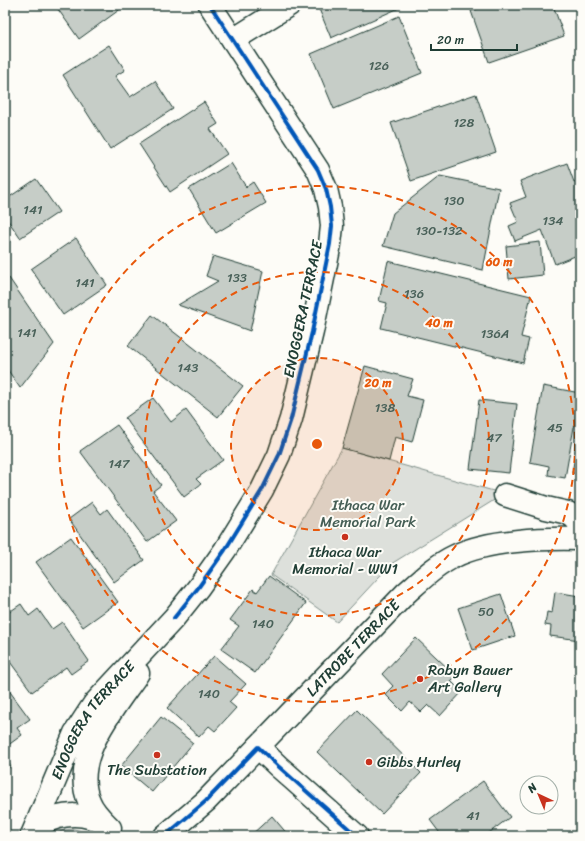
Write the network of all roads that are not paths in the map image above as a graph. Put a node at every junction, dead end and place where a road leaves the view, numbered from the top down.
1 (210, 5) edge
2 (289, 5) edge
3 (234, 40) junction
4 (505, 495) dead end
5 (580, 525) edge
6 (580, 539) edge
7 (174, 618) junction
8 (258, 747) junction
9 (115, 832) edge
10 (32, 836) edge
11 (165, 836) edge
12 (358, 836) edge

1 - 3 main road, ENOGGERA TERRACE
2 - 3 main road
3 - 7 main road, ENOGGERA TERRACE
4 - 5 main road
6 - 8 main road, LATROBE TERRACE
7 - 9 main road, ENOGGERA TERRACE
7 - 10 main road, ENOGGERA TERRACE
8 - 11 main road, LATROBE TERRACE
8 - 12 main road
9 - 10 main road, ENOGGERA TERRACE

